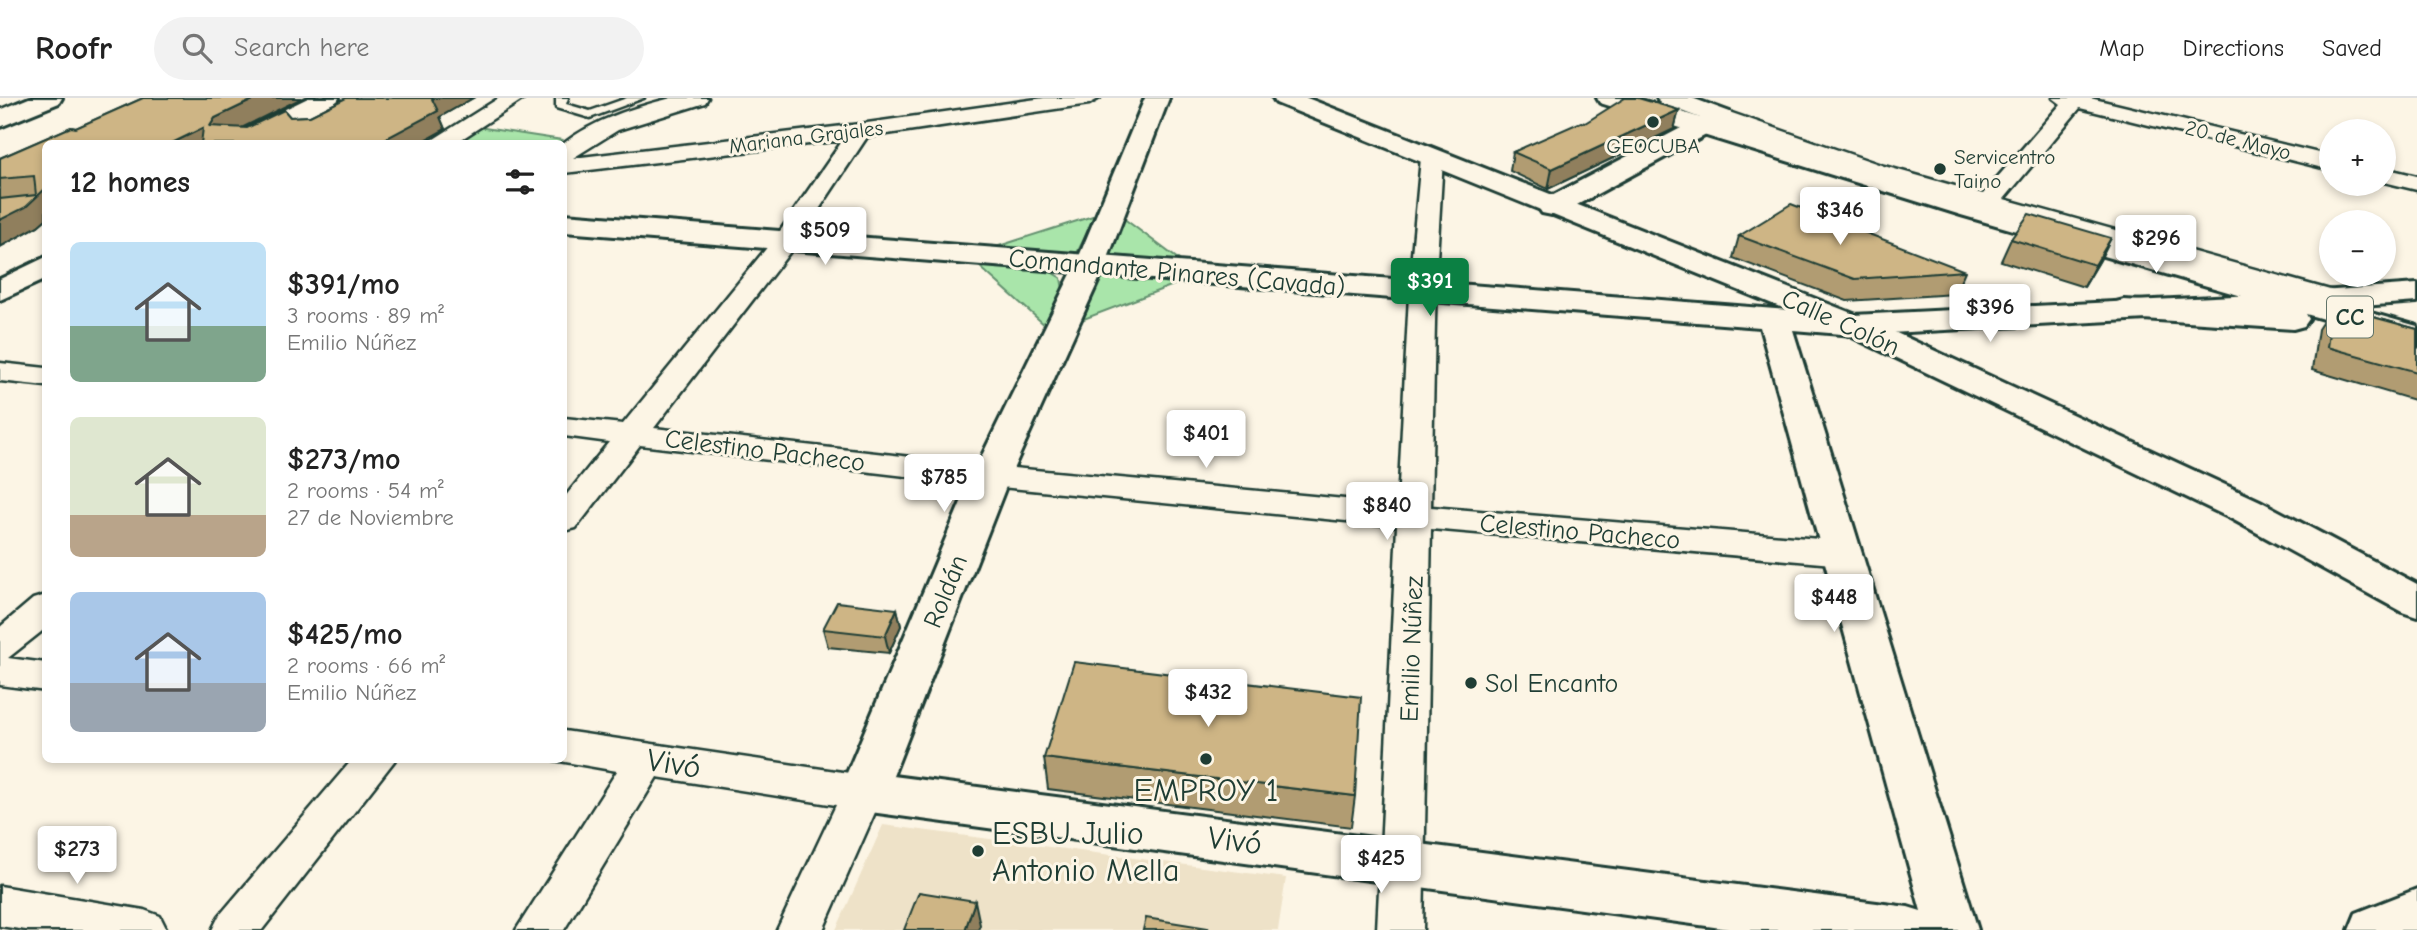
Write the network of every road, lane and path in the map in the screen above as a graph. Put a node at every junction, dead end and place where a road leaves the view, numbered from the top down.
1 (50, 98) edge
2 (327, 98) edge
3 (514, 98) edge
4 (562, 98) edge
5 (638, 98) edge
6 (697, 98) edge
7 (1089, 98) edge
8 (1157, 98) edge
9 (1285, 98) edge
10 (1609, 98) edge
11 (1669, 98) edge
12 (2072, 99) edge
13 (353, 104) edge
14 (590, 115) junction
15 (0, 119) edge
16 (1712, 122) junction
17 (860, 131) junction
18 (584, 137) junction
19 (243, 140) edge
20 (283, 140) edge
21 (444, 140) edge
22 (567, 151) edge
23 (1432, 159) junction
24 (2319, 160) edge
25 (567, 166) edge
26 (2396, 178) edge
27 (2417, 183) edge
28 (1552, 207) junction
29 (1984, 207) junction
30 (567, 223) edge
31 (787, 239) junction
32 (42, 243) edge
33 (0, 266) edge
34 (1090, 266) junction
35 (42, 268) edge
36 (2206, 276) junction
37 (0, 291) edge
38 (1423, 291) junction
39 (2417, 293) edge
40 (2338, 301) junction
41 (2294, 302) junction
42 (2171, 308) junction
43 (2124, 310) junction
44 (1774, 319) junction
45 (1853, 325) junction
46 (2412, 334) edge
47 (0, 372) edge
48 (42, 377) edge
49 (567, 428) edge
50 (631, 434) junction
51 (991, 476) junction
52 (567, 516) edge
53 (1415, 517) junction
54 (1844, 553) junction
55 (2417, 602) edge
56 (42, 611) edge
57 (0, 647) edge
58 (0, 671) edge
59 (42, 676) edge
60 (567, 747) edge
61 (647, 759) junction
62 (373, 763) edge
63 (863, 792) junction
64 (1404, 862) junction
65 (0, 906) edge
66 (2417, 912) edge
67 (144, 930) edge
68 (235, 930) edge
69 (539, 930) edge
70 (800, 930) edge
71 (1400, 930) edge
72 (1908, 930) edge
73 (1952, 930) edge
74 (2375, 930) edge

1 - 15 main road
2 - 19 main road
3 - 21 street
4 - 14 lane
5 - 14 lane
6 - 18 street
7 - 17 street, Mariana Grajales
8 - 34 main road, Roldán
9 - 23 main road, Calle Colón
10 - 16 main road, CC
11 - 16 main road
12 - 24 street, 20 de Mayo
12 - 29 street
13 - 20 main road
14 - 18 lane
16 - 28 main road
16 - 29 main road, CC
17 - 25 street, Mariana Grajales
17 - 31 street
18 - 22 street
23 - 28 main road, Calle Colón
23 - 38 street, Emilio Núñez
26 - 27 street
28 - 45 main road, Calle Colón
29 - 36 main road, CC
29 - 40 street
30 - 31 main road, Comandante Pinares (Cavada)
31 - 34 main road, Comandante Pinares (Cavada)
31 - 50 street
32 - 33 main road
34 - 38 main road, Comandante Pinares (Cavada)
34 - 51 main road, Roldán
35 - 37 main road
36 - 41 main road, CC
36 - 42 main road
38 - 44 main road, Comandante Pinares (Cavada)
38 - 53 street, Emilio Núñez
39 - 40 main road, Comandante Pinares (Cavada)
40 - 41 main road, Comandante Pinares (Cavada)
41 - 42 main road, Comandante Pinares (Cavada)
41 - 46 main road, CC
42 - 43 main road, Comandante Pinares (Cavada)
43 - 45 main road, Comandante Pinares (Cavada)
43 - 46 main road
44 - 45 main road, Comandante Pinares (Cavada)
44 - 54 main road
45 - 55 main road, Calle Colón
47 - 48 street
49 - 50 street, Celestino Pacheco
50 - 51 street, Celestino Pacheco
50 - 52 street
51 - 53 street, Celestino Pacheco
51 - 63 main road, Roldán
53 - 54 street, Celestino Pacheco
53 - 64 street, Emilio Núñez
54 - 73 main road
56 - 57 street
58 - 59 street
60 - 61 street, Vivó
61 - 63 street, Vivó
61 - 69 street
62 - 68 street
63 - 64 main road, Vivó
63 - 70 street, Roldán
64 - 71 street, Emilio Núñez
64 - 72 main road, Vivó
65 - 67 street
66 - 74 main road

